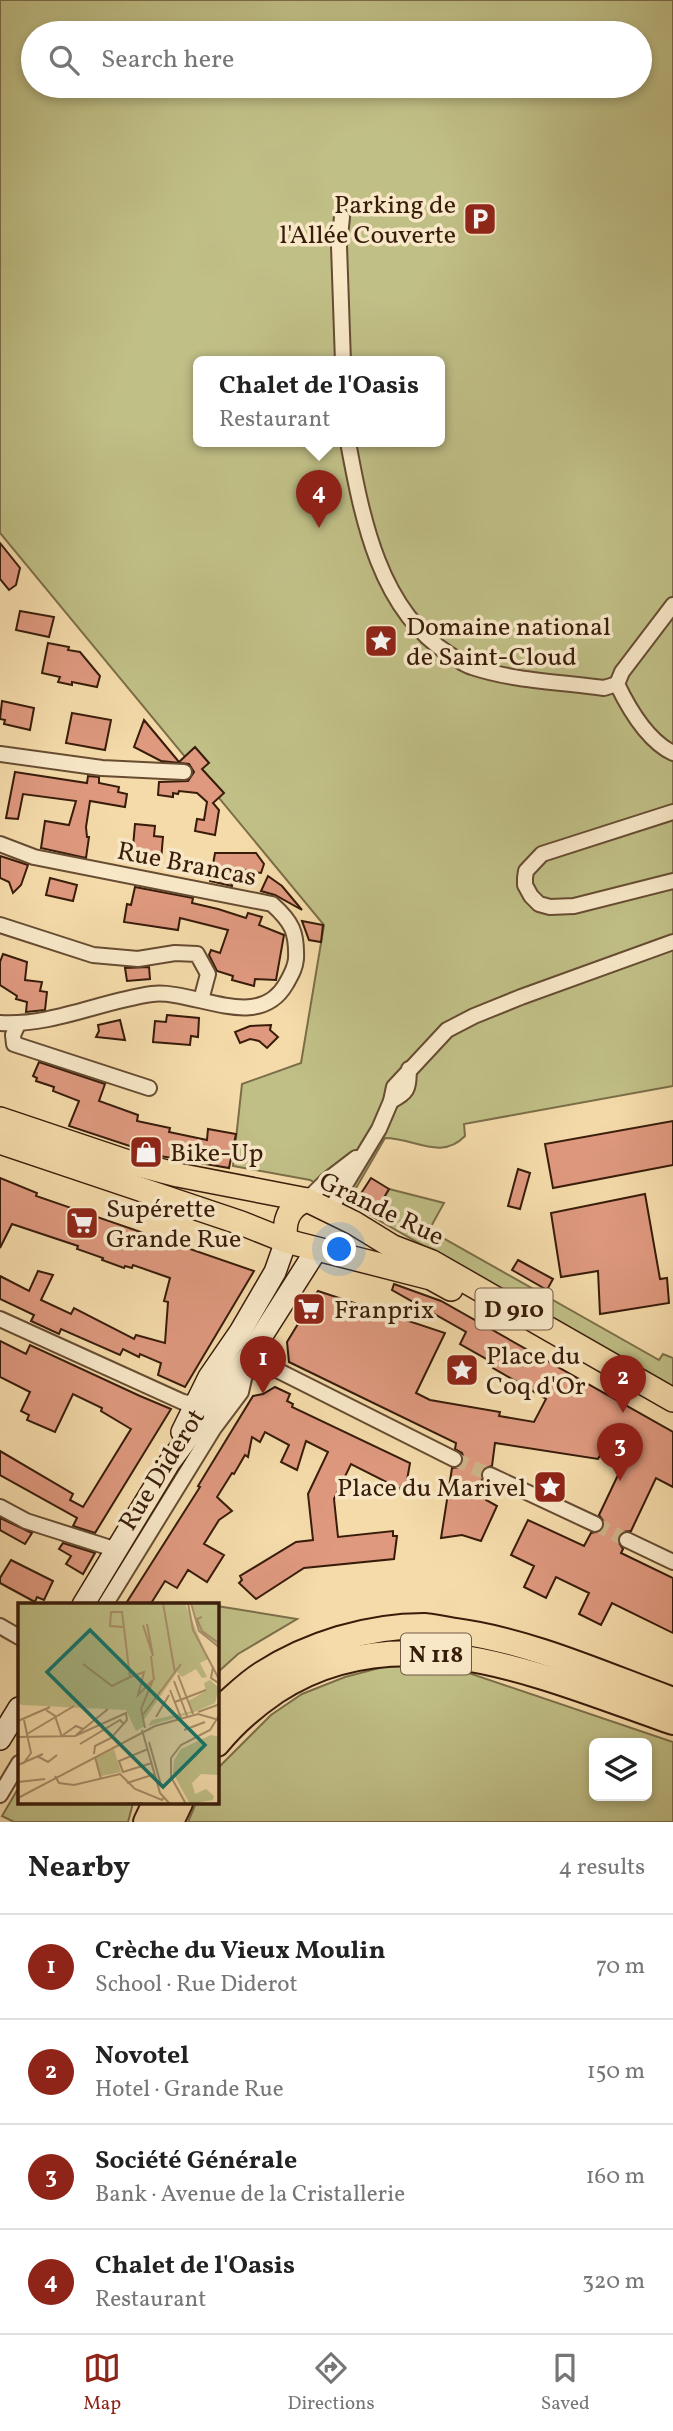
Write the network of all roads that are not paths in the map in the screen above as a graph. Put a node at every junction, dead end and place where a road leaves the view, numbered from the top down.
1 (342, 217) dead end
2 (343, 356) edge
3 (349, 447) edge
4 (673, 605) edge
5 (617, 684) junction
6 (668, 751) edge
7 (0, 754) edge
8 (184, 772) dead end
9 (673, 812) edge
10 (0, 844) edge
11 (673, 880) edge
12 (0, 925) edge
13 (673, 942) edge
14 (201, 1000) junction
15 (0, 1023) edge
16 (18, 1024) junction
17 (409, 1069) junction
18 (149, 1088) dead end
19 (400, 1095) junction
20 (0, 1119) edge
21 (0, 1142) edge
22 (363, 1153) junction
23 (307, 1200) junction
24 (330, 1210) junction
25 (286, 1241) junction
26 (317, 1249) junction
27 (0, 1319) edge
28 (240, 1332) junction
29 (249, 1356) junction
30 (218, 1363) junction
31 (673, 1400) edge
32 (194, 1404) junction
33 (673, 1415) edge
34 (454, 1459) tunnel mouth
35 (169, 1463) junction
36 (490, 1475) tunnel mouth
37 (0, 1507) edge
38 (595, 1524) tunnel mouth
39 (627, 1540) tunnel mouth
40 (117, 1550) junction
41 (673, 1562) edge
42 (84, 1603) edge
43 (106, 1603) edge
44 (0, 1626) edge
45 (18, 1636) edge
46 (673, 1700) edge
47 (219, 1709) edge
48 (18, 1710) edge
49 (673, 1722) edge
50 (0, 1739) edge
51 (219, 1741) edge
52 (18, 1765) edge
53 (0, 1795) edge
54 (155, 1804) edge
55 (180, 1804) edge
56 (146, 1822) edge
57 (171, 1822) edge

1 - 2 street
3 - 5 street
4 - 5 street
5 - 6 street
7 - 8 street
9 - 11 street
10 - 14 street, Rue Brancas
12 - 14 street
13 - 17 street
14 - 16 street, Rue Brancas
15 - 16 street, Rue Brancas
16 - 18 street
17 - 19 street
17 - 19 street
19 - 22 street
20 - 23 main road, Grande Rue / D 910
21 - 25 main road, Grande Rue / D 910
22 - 23 street
22 - 24 street
23 - 24 main road, Grande Rue / D 910
23 - 25 main road
24 - 26 main road
24 - 31 main road, Grande Rue / D 910
25 - 26 main road, Grande Rue / D 910
25 - 28 main road
26 - 29 main road
26 - 33 main road, Grande Rue / D 910
27 - 32 street
28 - 29 main road
28 - 30 main road
29 - 30 street
29 - 34 street
29 - 35 main road
29 - 43 street, Rue Diderot
30 - 32 main road
32 - 35 main road
35 - 40 main road
36 - 38 street
37 - 40 street
39 - 41 street
40 - 42 main road
44 - 45 street
46 - 47 highway, N 118
48 - 50 main road
49 - 51 highway, N 118
52 - 53 street
54 - 56 highway
55 - 57 highway

